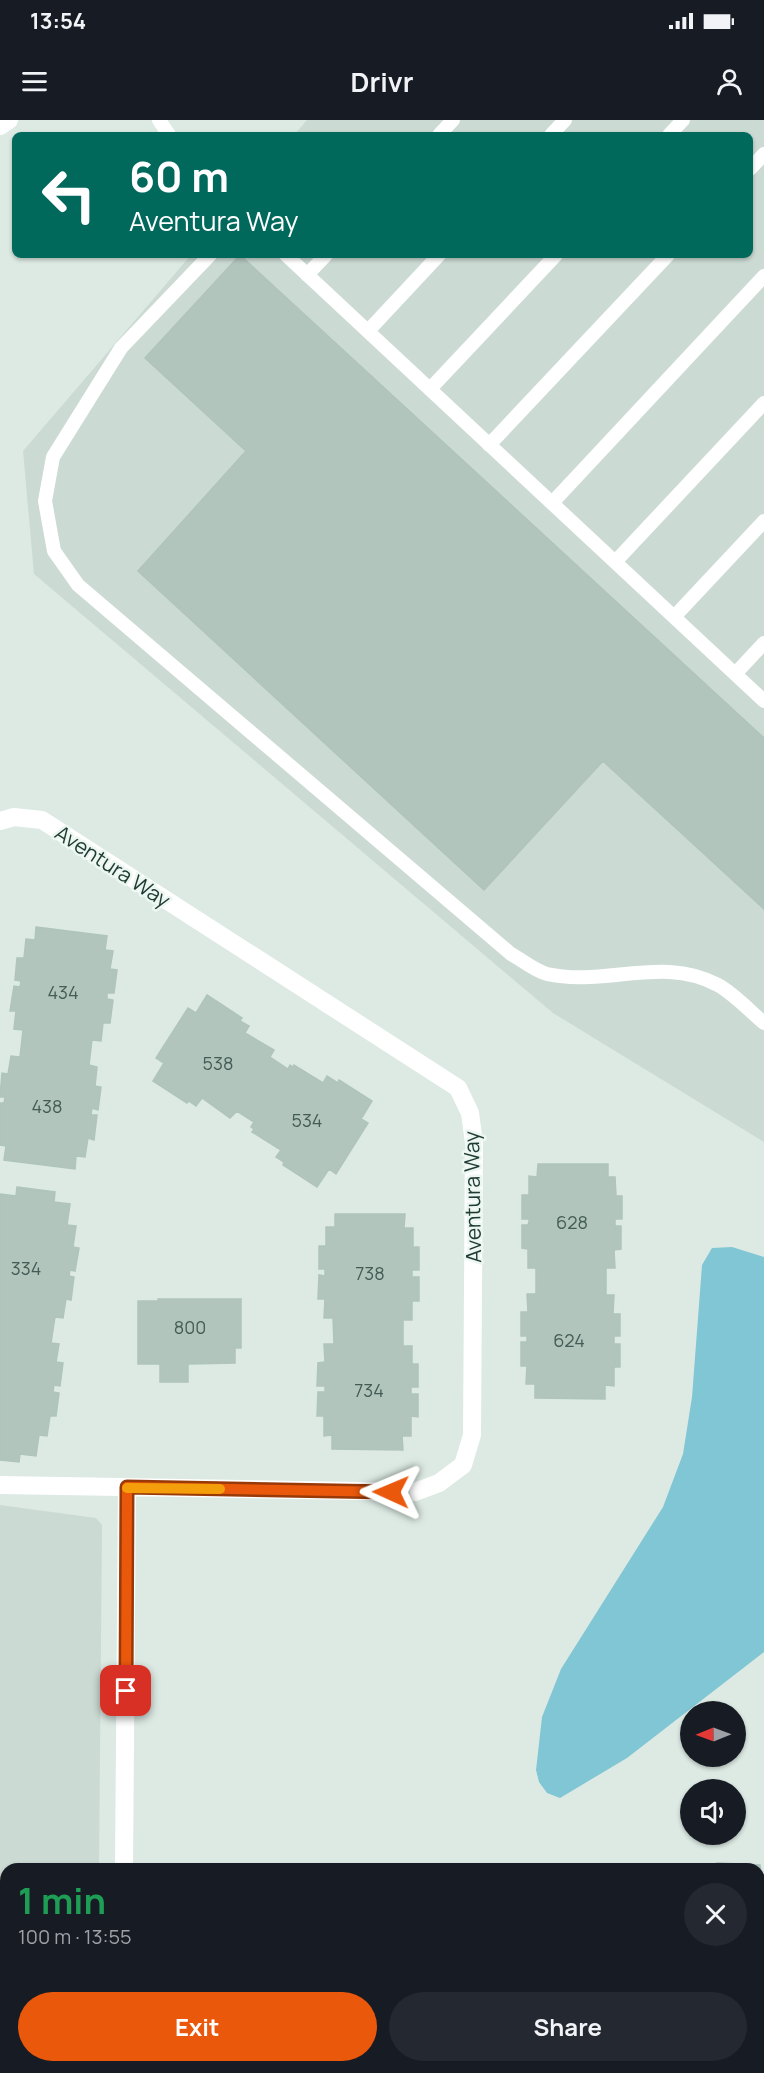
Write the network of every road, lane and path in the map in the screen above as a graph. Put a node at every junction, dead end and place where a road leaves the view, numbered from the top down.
1 (9, 120) edge
2 (453, 120) edge
3 (565, 120) edge
4 (683, 120) edge
5 (0, 126) edge
6 (442, 132) edge
7 (554, 132) edge
8 (672, 132) edge
9 (764, 154) edge
10 (753, 166) edge
11 (207, 258) edge
12 (289, 258) edge
13 (323, 258) edge
14 (436, 258) edge
15 (553, 258) edge
16 (665, 258) edge
17 (307, 275) junction
18 (764, 276) edge
19 (368, 331) junction
20 (430, 389) junction
21 (764, 403) edge
22 (489, 445) junction
23 (552, 504) junction
24 (764, 521) edge
25 (615, 562) junction
26 (674, 617) junction
27 (764, 643) edge
28 (735, 674) junction
29 (764, 701) edge
30 (0, 821) edge
31 (764, 1023) edge
32 (0, 1485) edge
33 (127, 1487) junction
34 (124, 1863) edge

1 - 5 street
2 - 6 lane
3 - 7 lane
4 - 8 lane
9 - 10 lane
11 - 31 lane
12 - 17 lane
13 - 17 lane
14 - 19 lane
15 - 20 lane
16 - 22 lane
17 - 19 lane
18 - 23 lane
19 - 20 lane
20 - 22 lane
21 - 25 lane
22 - 23 lane
23 - 25 lane
24 - 26 lane
25 - 26 lane
26 - 28 lane
27 - 28 lane
28 - 29 lane
30 - 33 street, Aventura Way
32 - 33 street, Aventura Way
33 - 34 street

